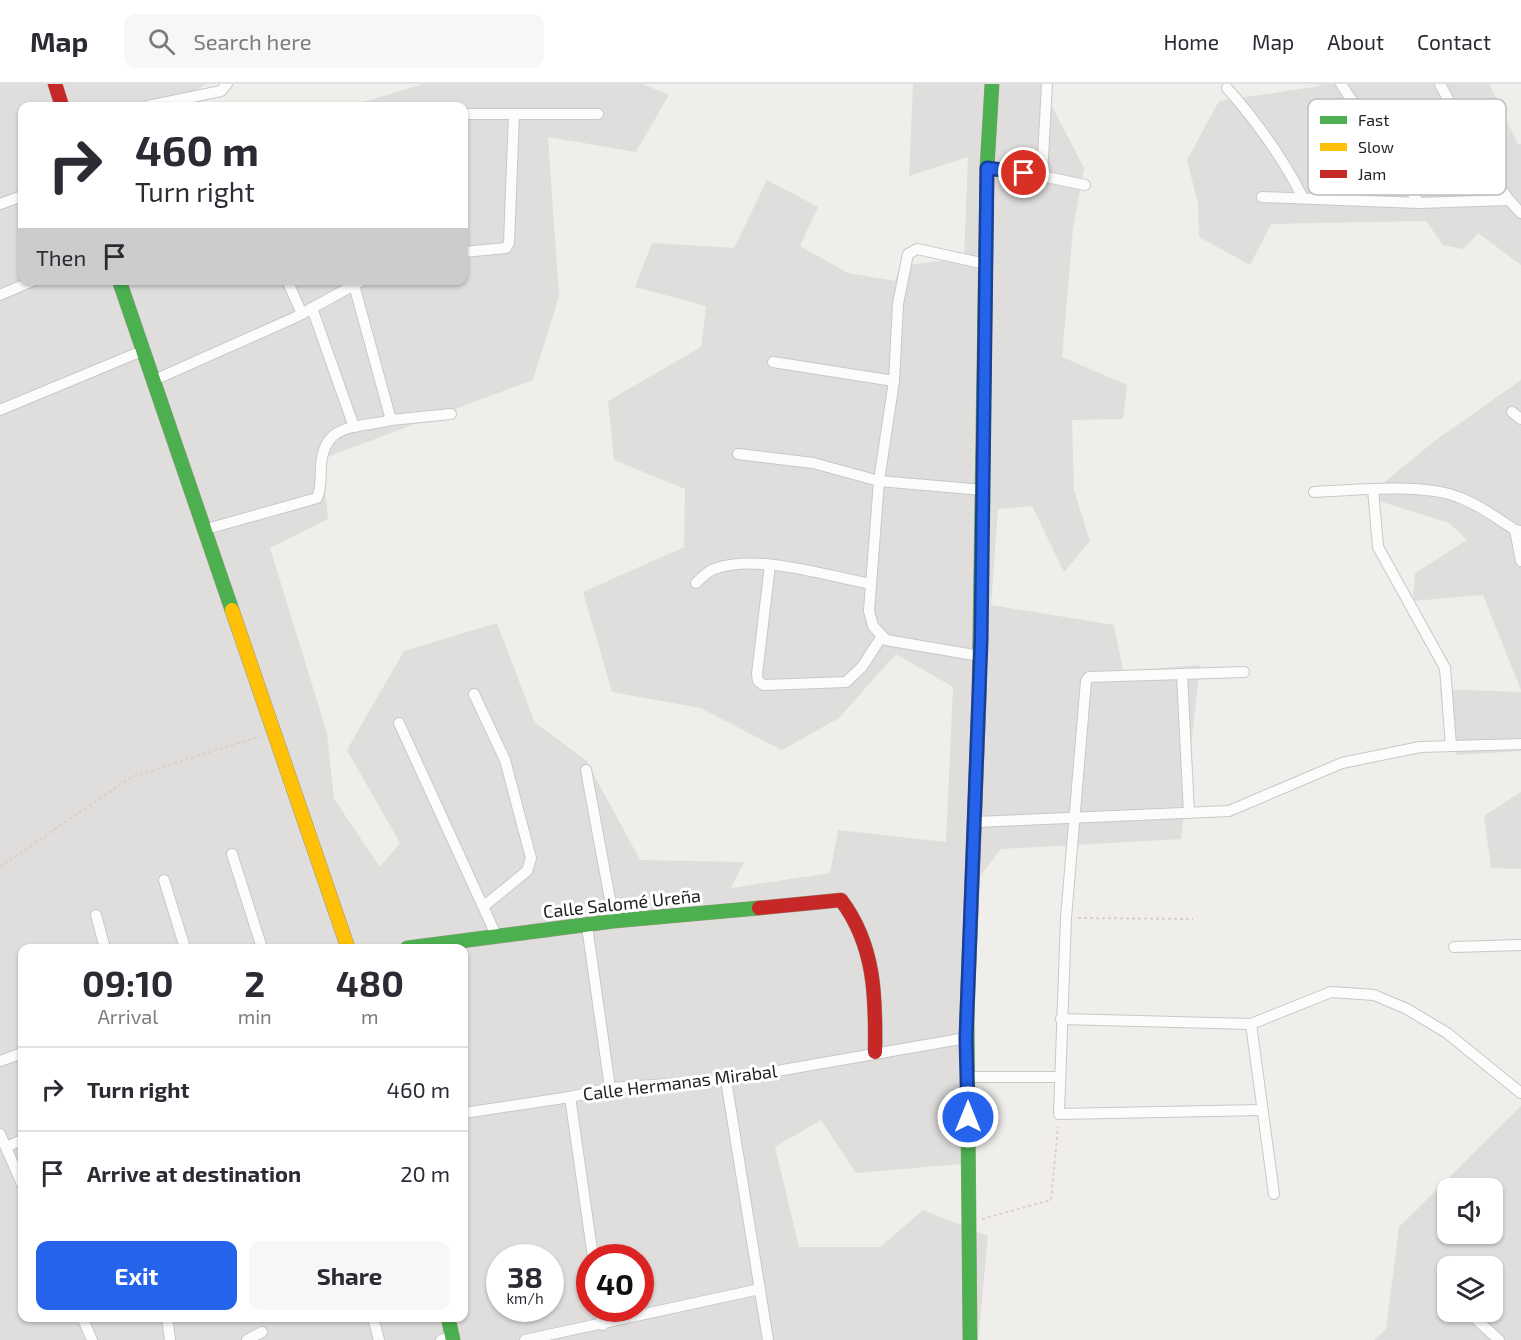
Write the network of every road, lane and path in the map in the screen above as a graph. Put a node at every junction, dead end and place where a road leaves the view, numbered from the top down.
1 (54, 84) edge
2 (227, 84) edge
3 (992, 84) edge
4 (1047, 84) edge
5 (1341, 84) edge
6 (1440, 84) edge
7 (1227, 88) dead end
8 (1351, 99) edge
9 (1448, 99) edge
10 (61, 102) edge
11 (167, 102) edge
12 (468, 114) edge
13 (514, 114) junction
14 (598, 114) dead end
15 (987, 168) junction
16 (1042, 176) junction
17 (1084, 184) dead end
18 (1414, 195) edge
19 (1505, 195) edge
20 (18, 197) edge
21 (1263, 197) dead end
22 (1302, 198) junction
23 (1508, 200) junction
24 (1419, 203) junction
25 (0, 204) edge
26 (1521, 213) edge
27 (468, 252) edge
28 (986, 264) junction
29 (22, 285) edge
30 (121, 285) edge
31 (289, 285) edge
32 (354, 285) edge
33 (358, 285) edge
34 (0, 294) edge
35 (312, 308) junction
36 (302, 314) junction
37 (142, 351) junction
38 (773, 362) dead end
39 (152, 381) junction
40 (894, 381) junction
41 (0, 410) edge
42 (451, 414) dead end
43 (391, 420) junction
44 (354, 427) junction
45 (738, 454) dead end
46 (879, 481) junction
47 (1373, 489) junction
48 (984, 490) junction
49 (1314, 492) dead end
50 (203, 530) junction
51 (1518, 530) edge
52 (1521, 561) edge
53 (770, 565) junction
54 (696, 583) dead end
55 (871, 584) junction
56 (882, 636) junction
57 (980, 656) junction
58 (1244, 672) dead end
59 (1182, 674) junction
60 (474, 694) dead end
61 (399, 723) dead end
62 (272, 733) junction
63 (1521, 744) edge
64 (1451, 746) junction
65 (586, 771) dead end
66 (1189, 813) junction
67 (1074, 817) junction
68 (975, 822) junction
69 (232, 855) dead end
70 (0, 867) edge
71 (164, 880) dead end
72 (484, 906) junction
73 (96, 915) dead end
74 (1066, 918) junction
75 (1193, 919) dead end
76 (614, 921) junction
77 (587, 926) junction
78 (496, 935) junction
79 (104, 944) edge
80 (184, 944) edge
81 (261, 944) edge
82 (347, 944) edge
83 (434, 944) edge
84 (1521, 945) edge
85 (1454, 947) dead end
86 (1061, 1019) junction
87 (1251, 1024) junction
88 (966, 1038) junction
89 (875, 1052) junction
90 (18, 1054) edge
91 (0, 1061) edge
92 (968, 1077) junction
93 (1059, 1077) junction
94 (726, 1080) junction
95 (610, 1088) junction
96 (1521, 1093) edge
97 (570, 1097) junction
98 (1262, 1110) junction
99 (468, 1112) edge
100 (1059, 1114) junction
101 (0, 1134) edge
102 (18, 1142) edge
103 (6, 1147) junction
104 (18, 1175) edge
105 (1274, 1194) dead end
106 (968, 1224) junction
107 (591, 1244) edge
108 (760, 1289) junction
109 (84, 1322) edge
110 (168, 1322) edge
111 (374, 1322) edge
112 (448, 1322) edge
113 (602, 1322) edge
114 (1479, 1322) edge
115 (603, 1325) junction
116 (262, 1332) dead end
117 (449, 1338) edge
118 (92, 1340) edge
119 (170, 1340) edge
120 (247, 1340) edge
121 (379, 1340) edge
122 (525, 1340) edge
123 (768, 1340) edge
124 (970, 1340) edge
125 (1499, 1340) edge

1 - 10 street
2 - 11 street
3 - 15 street
4 - 16 street
5 - 8 street
6 - 9 street
7 - 22 street
12 - 13 street
13 - 14 street
13 - 27 street
15 - 16 street
15 - 28 street
16 - 17 street
18 - 24 street
19 - 23 street
20 - 25 street
21 - 22 street
22 - 24 street
23 - 24 street
23 - 26 street
28 - 40 street
28 - 48 street
29 - 34 street
30 - 37 street
31 - 36 street
32 - 35 street
33 - 43 street
35 - 36 street
35 - 44 street
36 - 39 street
37 - 39 street
37 - 41 street
38 - 40 street
39 - 50 street
40 - 46 street
42 - 43 street
43 - 44 street
44 - 50 street
45 - 46 street
46 - 48 street
46 - 55 street
47 - 49 street
47 - 51 street
47 - 64 street
48 - 57 street
50 - 62 street
51 - 52 street
53 - 54 street
53 - 55 street
53 - 56 street
55 - 56 street
56 - 57 street
57 - 68 street
58 - 59 street
59 - 66 street
59 - 67 street
60 - 72 street
61 - 72 street
62 - 70 path
62 - 82 street
63 - 64 street
64 - 66 street
65 - 76 street
66 - 67 street
67 - 68 street
67 - 74 street
68 - 88 street
69 - 81 street
71 - 80 street
72 - 78 street
73 - 79 street
74 - 75 path
74 - 86 street
76 - 77 street, Calle Salomé Ureña
76 - 89 street, Calle Salomé Ureña
77 - 78 street, Calle Salomé Ureña
77 - 95 street
78 - 83 street, Calle Salomé Ureña
84 - 85 street
86 - 87 street
86 - 93 street
87 - 96 street
87 - 98 street
88 - 89 street, Calle Hermanas Mirabal
88 - 92 street
89 - 94 street, Calle Hermanas Mirabal
90 - 91 street
92 - 93 street
92 - 106 street
93 - 100 street
94 - 95 street, Calle Hermanas Mirabal
94 - 108 street
95 - 97 street, Calle Hermanas Mirabal
97 - 99 street, Calle Hermanas Mirabal
97 - 107 street
98 - 100 street
98 - 105 street
100 - 106 path
101 - 103 street
102 - 103 street
103 - 104 street
106 - 124 street
108 - 115 street
108 - 123 street
109 - 118 street
110 - 119 street
111 - 121 street
112 - 117 street
113 - 115 street
114 - 125 street
115 - 122 street
116 - 120 street

